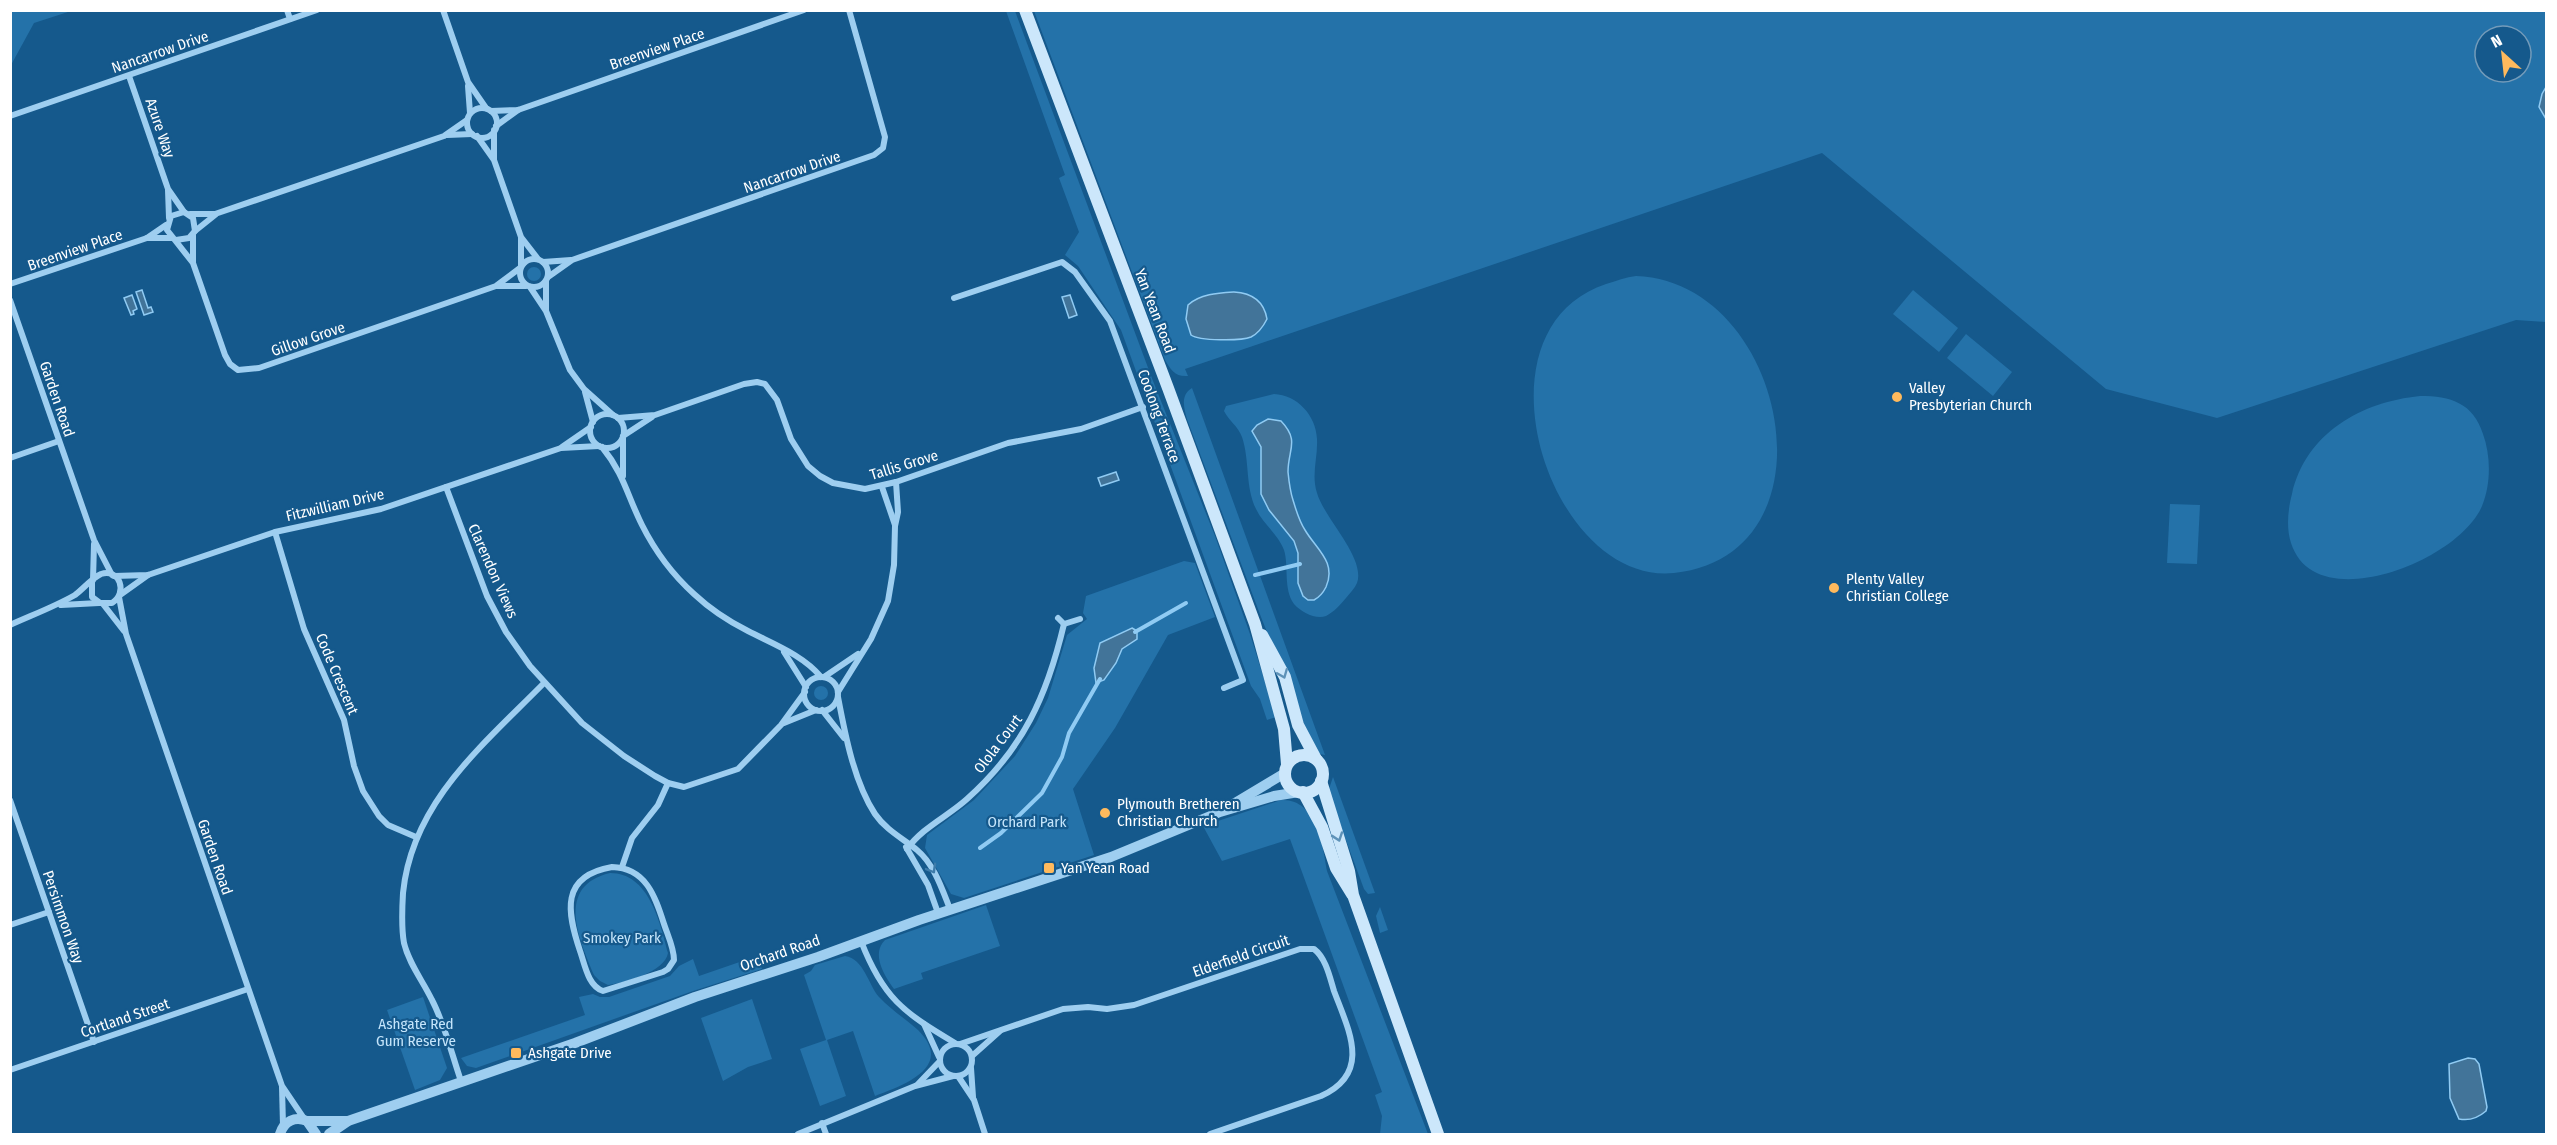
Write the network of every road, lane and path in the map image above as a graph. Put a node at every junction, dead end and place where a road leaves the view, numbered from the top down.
1 (287, 10) edge
2 (316, 10) edge
3 (443, 10) edge
4 (804, 10) edge
5 (849, 10) edge
6 (1025, 10) edge
7 (290, 20) junction
8 (129, 76) junction
9 (468, 82) junction
10 (488, 110) junction
11 (518, 110) junction
12 (10, 116) edge
13 (469, 117) junction
14 (495, 128) junction
15 (475, 135) junction
16 (444, 136) junction
17 (494, 160) junction
18 (168, 189) junction
19 (187, 213) junction
20 (215, 214) junction
21 (168, 222) junction
22 (194, 233) junction
23 (521, 237) junction
24 (147, 238) junction
25 (174, 239) junction
26 (572, 260) junction
27 (540, 261) junction
28 (193, 262) junction
29 (521, 267) junction
30 (547, 279) junction
31 (10, 285) edge
32 (496, 286) junction
33 (529, 287) junction
34 (954, 298) dead end
35 (10, 300) edge
36 (546, 310) junction
37 (584, 389) junction
38 (1143, 407) junction
39 (655, 415) junction
40 (615, 417) junction
41 (592, 424) junction
42 (623, 437) junction
43 (59, 441) junction
44 (601, 447) junction
45 (561, 448) junction
46 (10, 458) edge
47 (623, 476) junction
48 (896, 482) junction
49 (446, 487) junction
50 (882, 487) junction
51 (895, 526) junction
52 (274, 532) junction
53 (94, 540) junction
54 (113, 575) junction
55 (148, 575) junction
56 (93, 581) junction
57 (120, 596) junction
58 (101, 604) junction
59 (57, 605) junction
60 (1058, 618) dead end
61 (1080, 619) dead end
62 (1064, 624) junction
63 (1255, 624) junction
64 (10, 625) edge
65 (126, 634) junction
66 (782, 649) junction
67 (861, 652) junction
68 (822, 677) junction
69 (544, 683) junction
70 (1224, 688) dead end
71 (806, 690) junction
72 (838, 694) junction
73 (819, 710) junction
74 (781, 725) junction
75 (846, 741) junction
76 (1316, 759) junction
77 (1286, 769) junction
78 (1321, 782) junction
79 (668, 783) junction
80 (1301, 792) junction
81 (10, 800) edge
82 (1220, 812) junction
83 (416, 837) junction
84 (909, 847) junction
85 (622, 867) junction
86 (1353, 895) junction
87 (950, 909) junction
88 (49, 912) junction
89 (938, 913) junction
90 (10, 925) edge
91 (861, 941) junction
92 (248, 989) junction
93 (924, 1024) junction
94 (1003, 1029) junction
95 (94, 1042) junction
96 (958, 1044) junction
97 (972, 1056) junction
98 (939, 1059) junction
99 (971, 1067) junction
100 (10, 1070) edge
101 (955, 1076) junction
102 (461, 1081) junction
103 (282, 1086) junction
104 (915, 1086) junction
105 (974, 1100) junction
106 (306, 1120) junction
107 (348, 1121) junction
108 (822, 1123) junction
109 (280, 1131) edge
110 (316, 1134) edge
111 (329, 1134) edge
112 (798, 1134) edge
113 (826, 1134) edge
114 (985, 1134) edge
115 (1210, 1134) edge
116 (1438, 1134) edge

1 - 7 street
2 - 7 street, Nancarrow Drive
3 - 9 street
4 - 11 street, Breenview Place
5 - 26 street, Nancarrow Drive
6 - 63 main road, Yan Yean Road
7 - 8 street, Nancarrow Drive
8 - 12 street, Nancarrow Drive
8 - 18 street, Azure Way
9 - 10 street
9 - 13 street
10 - 11 street, Breenview Place
10 - 13 street
10 - 14 street
11 - 14 street, Breenview Place
13 - 15 street
13 - 16 street
14 - 15 street
14 - 17 street
15 - 16 street
15 - 17 street
16 - 20 street
17 - 23 street
18 - 19 street, Azure Way
18 - 21 street, Azure Way
19 - 20 street
19 - 21 street
19 - 22 street
20 - 22 street
21 - 24 street, Breenview Place
21 - 25 street
22 - 25 street
22 - 28 street, Gillow Grove
23 - 27 street
23 - 29 street
24 - 25 street, Breenview Place
24 - 31 street, Breenview Place
25 - 28 street, Gillow Grove
26 - 27 street, Nancarrow Drive
26 - 30 street, Nancarrow Drive
27 - 29 street
27 - 30 street
28 - 32 street, Gillow Grove
29 - 32 street, Gillow Grove
29 - 33 street
30 - 33 street
30 - 36 street
32 - 33 street, Gillow Grove
33 - 36 street
34 - 38 street, Coolong Terrace
35 - 43 street, Garden Road
36 - 37 street
37 - 40 street
37 - 41 street
38 - 48 street, Tallis Grove
38 - 70 street, Coolong Terrace
39 - 40 street, Tallis Grove
39 - 42 street, Tallis Grove
39 - 50 street, Tallis Grove
40 - 41 street
40 - 42 street
41 - 44 street
41 - 45 street, Fitzwilliam Drive
42 - 44 street
42 - 47 street
43 - 46 street
43 - 53 street, Garden Road
44 - 45 street, Fitzwilliam Drive
44 - 47 street
45 - 49 street, Fitzwilliam Drive
47 - 66 street
48 - 50 street, Tallis Grove
48 - 51 street
49 - 52 street, Fitzwilliam Drive
49 - 69 street, Clarendon Views
50 - 51 street
51 - 67 street
52 - 55 street, Fitzwilliam Drive
52 - 83 street, Code Crescent
53 - 54 street, Garden Road
53 - 56 street, Garden Road
54 - 55 street, Fitzwilliam Drive
54 - 56 street
54 - 57 street
55 - 57 street, Fitzwilliam Drive
56 - 58 street
56 - 59 street
57 - 58 street
57 - 65 street, Garden Road
58 - 59 street
58 - 65 street, Garden Road
59 - 64 street
60 - 62 street
61 - 62 street
62 - 84 street, Olola Court
63 -> 76 main road, Yan Yean Road
63 - 77 main road, Yan Yean Road
65 - 92 street, Garden Road
66 - 68 street
66 - 71 street
67 - 68 street
67 - 72 street
68 - 71 street
68 - 72 street
69 - 79 street, Clarendon Views
69 - 83 street
71 - 73 street
71 - 74 street
72 - 73 street
72 - 75 street
73 - 74 street
73 - 75 street
74 - 79 street
75 - 84 street
76 - 77 main road
76 - 78 main road
77 - 80 main road
77 - 82 street, Orchard Road
78 - 80 main road
78 -> 86 main road
79 - 85 street
80 - 82 street, Orchard Road
80 - 86 main road
81 - 88 street, Persimmon Way
82 - 87 street, Orchard Road
83 - 102 street
84 -> 87 street
84 - 89 street
85 - 85 street
86 - 116 main road
87 - 89 street, Orchard Road
88 - 90 street
88 - 95 street, Persimmon Way
89 - 91 street, Orchard Road
91 - 93 street
91 - 102 street, Orchard Road
92 - 95 street, Cortland Street
92 - 103 street, Garden Road
93 - 96 street
93 - 98 street
94 - 96 street, Elderfield Circuit
94 - 97 street, Elderfield Circuit
94 - 115 street, Elderfield Circuit
95 - 100 street, Cortland Street
96 - 97 street
96 - 98 street
97 - 99 street
98 - 101 street
98 - 104 street
99 - 101 street
99 - 105 street
101 - 104 street
101 - 105 street
102 - 107 street, Orchard Road
103 - 106 street, Garden Road
103 - 109 street, Garden Road
104 - 108 street
105 - 114 street
106 - 107 street, Orchard Road
106 - 109 street, Orchard Road
106 - 110 street
107 - 111 street, Orchard Road
108 - 112 street
108 - 113 street

